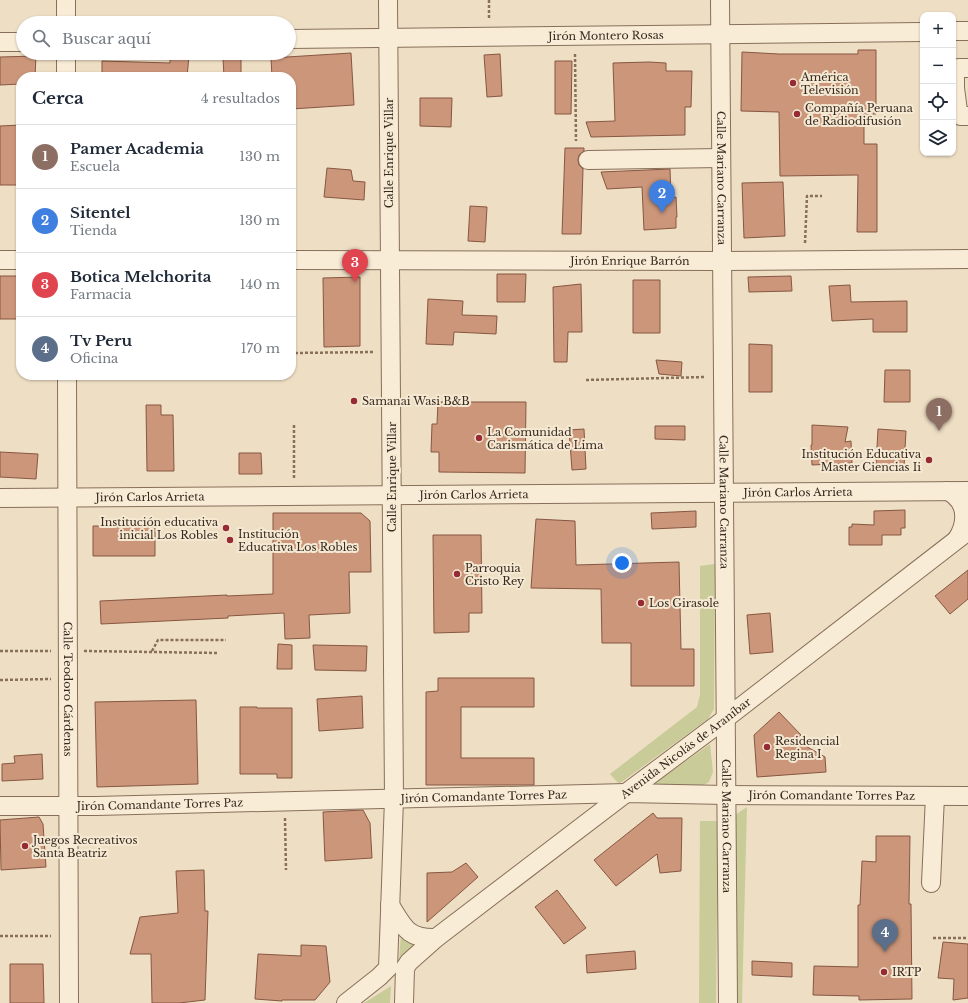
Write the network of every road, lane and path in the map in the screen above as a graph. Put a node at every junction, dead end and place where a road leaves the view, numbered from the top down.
1 (66, 0) edge
2 (388, 0) edge
3 (720, 0) edge
4 (66, 16) edge
5 (956, 31) edge
6 (968, 31) edge
7 (920, 32) edge
8 (720, 34) junction
9 (575, 36) junction
10 (388, 37) junction
11 (296, 39) edge
12 (0, 42) edge
13 (16, 42) edge
14 (66, 60) edge
15 (968, 68) edge
16 (66, 72) edge
17 (968, 116) edge
18 (576, 141) dead end
19 (721, 158) junction
20 (588, 160) dead end
21 (822, 196) dead end
22 (968, 259) edge
23 (0, 260) edge
24 (16, 260) edge
25 (296, 260) edge
26 (390, 260) junction
27 (805, 260) junction
28 (722, 261) junction
29 (391, 352) junction
30 (296, 353) edge
31 (723, 377) junction
32 (67, 380) edge
33 (586, 380) dead end
34 (294, 425) dead end
35 (947, 491) junction
36 (968, 491) edge
37 (724, 492) junction
38 (392, 495) junction
39 (295, 496) junction
40 (0, 498) edge
41 (68, 498) junction
42 (963, 535) edge
43 (226, 640) dead end
44 (68, 650) junction
45 (0, 651) edge
46 (152, 652) junction
47 (220, 653) dead end
48 (68, 678) junction
49 (0, 680) edge
50 (725, 720) junction
51 (626, 793) junction
52 (726, 795) junction
53 (935, 796) junction
54 (968, 796) edge
55 (394, 799) junction
56 (284, 802) junction
57 (0, 806) edge
58 (69, 806) junction
59 (286, 870) dead end
60 (932, 883) dead end
61 (390, 905) junction
62 (0, 936) edge
63 (69, 936) junction
64 (436, 938) junction
65 (933, 938) dead end
66 (968, 938) edge
67 (396, 968) junction
68 (69, 1003) edge
69 (346, 1003) edge
70 (404, 1003) edge
71 (728, 1003) edge

1 - 4 street
2 - 10 street, Calle Enrique Villar
3 - 8 street, Calle Mariano Carranza
5 - 6 street
7 - 8 street, Jirón Montero Rosas
8 - 9 street, Jirón Montero Rosas
8 - 19 street, Calle Mariano Carranza
9 - 10 street, Jirón Montero Rosas
9 - 18 path
10 - 11 street, Jirón Montero Rosas
10 - 26 street, Calle Enrique Villar
12 - 13 street
14 - 16 street
15 - 17 street
19 - 20 street
19 - 28 street, Calle Mariano Carranza
21 - 27 path
22 - 27 street, Jirón Enrique Barrón
23 - 24 street
25 - 26 street, Jirón Enrique Barrón
26 - 28 street, Jirón Enrique Barrón
26 - 29 street, Calle Enrique Villar
27 - 28 street, Jirón Enrique Barrón
28 - 31 street, Calle Mariano Carranza
29 - 30 path
29 - 38 street, Calle Enrique Villar
31 - 33 path
31 - 37 street, Calle Mariano Carranza
32 - 41 street, Calle Teodoro Cárdenas
34 - 39 path
35 - 36 street, Jirón Carlos Arrieta
35 - 37 street, Jirón Carlos Arrieta
35 - 42 street
37 - 38 street, Jirón Carlos Arrieta
37 - 50 street, Calle Mariano Carranza
38 - 39 street, Jirón Carlos Arrieta
38 - 55 street, Calle Enrique Villar
39 - 41 street, Jirón Carlos Arrieta
40 - 41 street, Jirón Carlos Arrieta
41 - 44 street, Calle Teodoro Cárdenas
42 - 50 street, Avenida Nicolás de Araníbar
43 - 46 path
44 - 45 path
44 - 46 path
44 - 48 street, Calle Teodoro Cárdenas
46 - 47 path
48 - 49 path
48 - 58 street, Calle Teodoro Cárdenas
50 - 51 street, Avenida Nicolás de Araníbar
50 - 52 street, Calle Mariano Carranza
51 - 52 street, Jirón Comandante Torres Paz
51 - 55 street, Jirón Comandante Torres Paz
51 - 64 street, Avenida Nicolás de Araníbar
52 - 53 street, Jirón Comandante Torres Paz
52 - 71 street, Calle Mariano Carranza
53 - 54 street, Jirón Comandante Torres Paz
53 - 60 street
55 - 56 street, Jirón Comandante Torres Paz
55 - 61 street, Calle Enrique Villar
56 - 58 street, Jirón Comandante Torres Paz
56 - 59 path
57 - 58 street, Jirón Comandante Torres Paz
58 - 63 street, Calle Teodoro Cárdenas
61 - 64 street
61 - 67 street, Calle Enrique Villar
62 - 63 path
63 - 68 street, Calle Teodoro Cárdenas
64 - 67 street, Avenida Nicolás de Araníbar
65 - 66 path
67 - 69 street, Avenida Nicolás de Araníbar
67 - 70 street, Calle Enrique Villar

